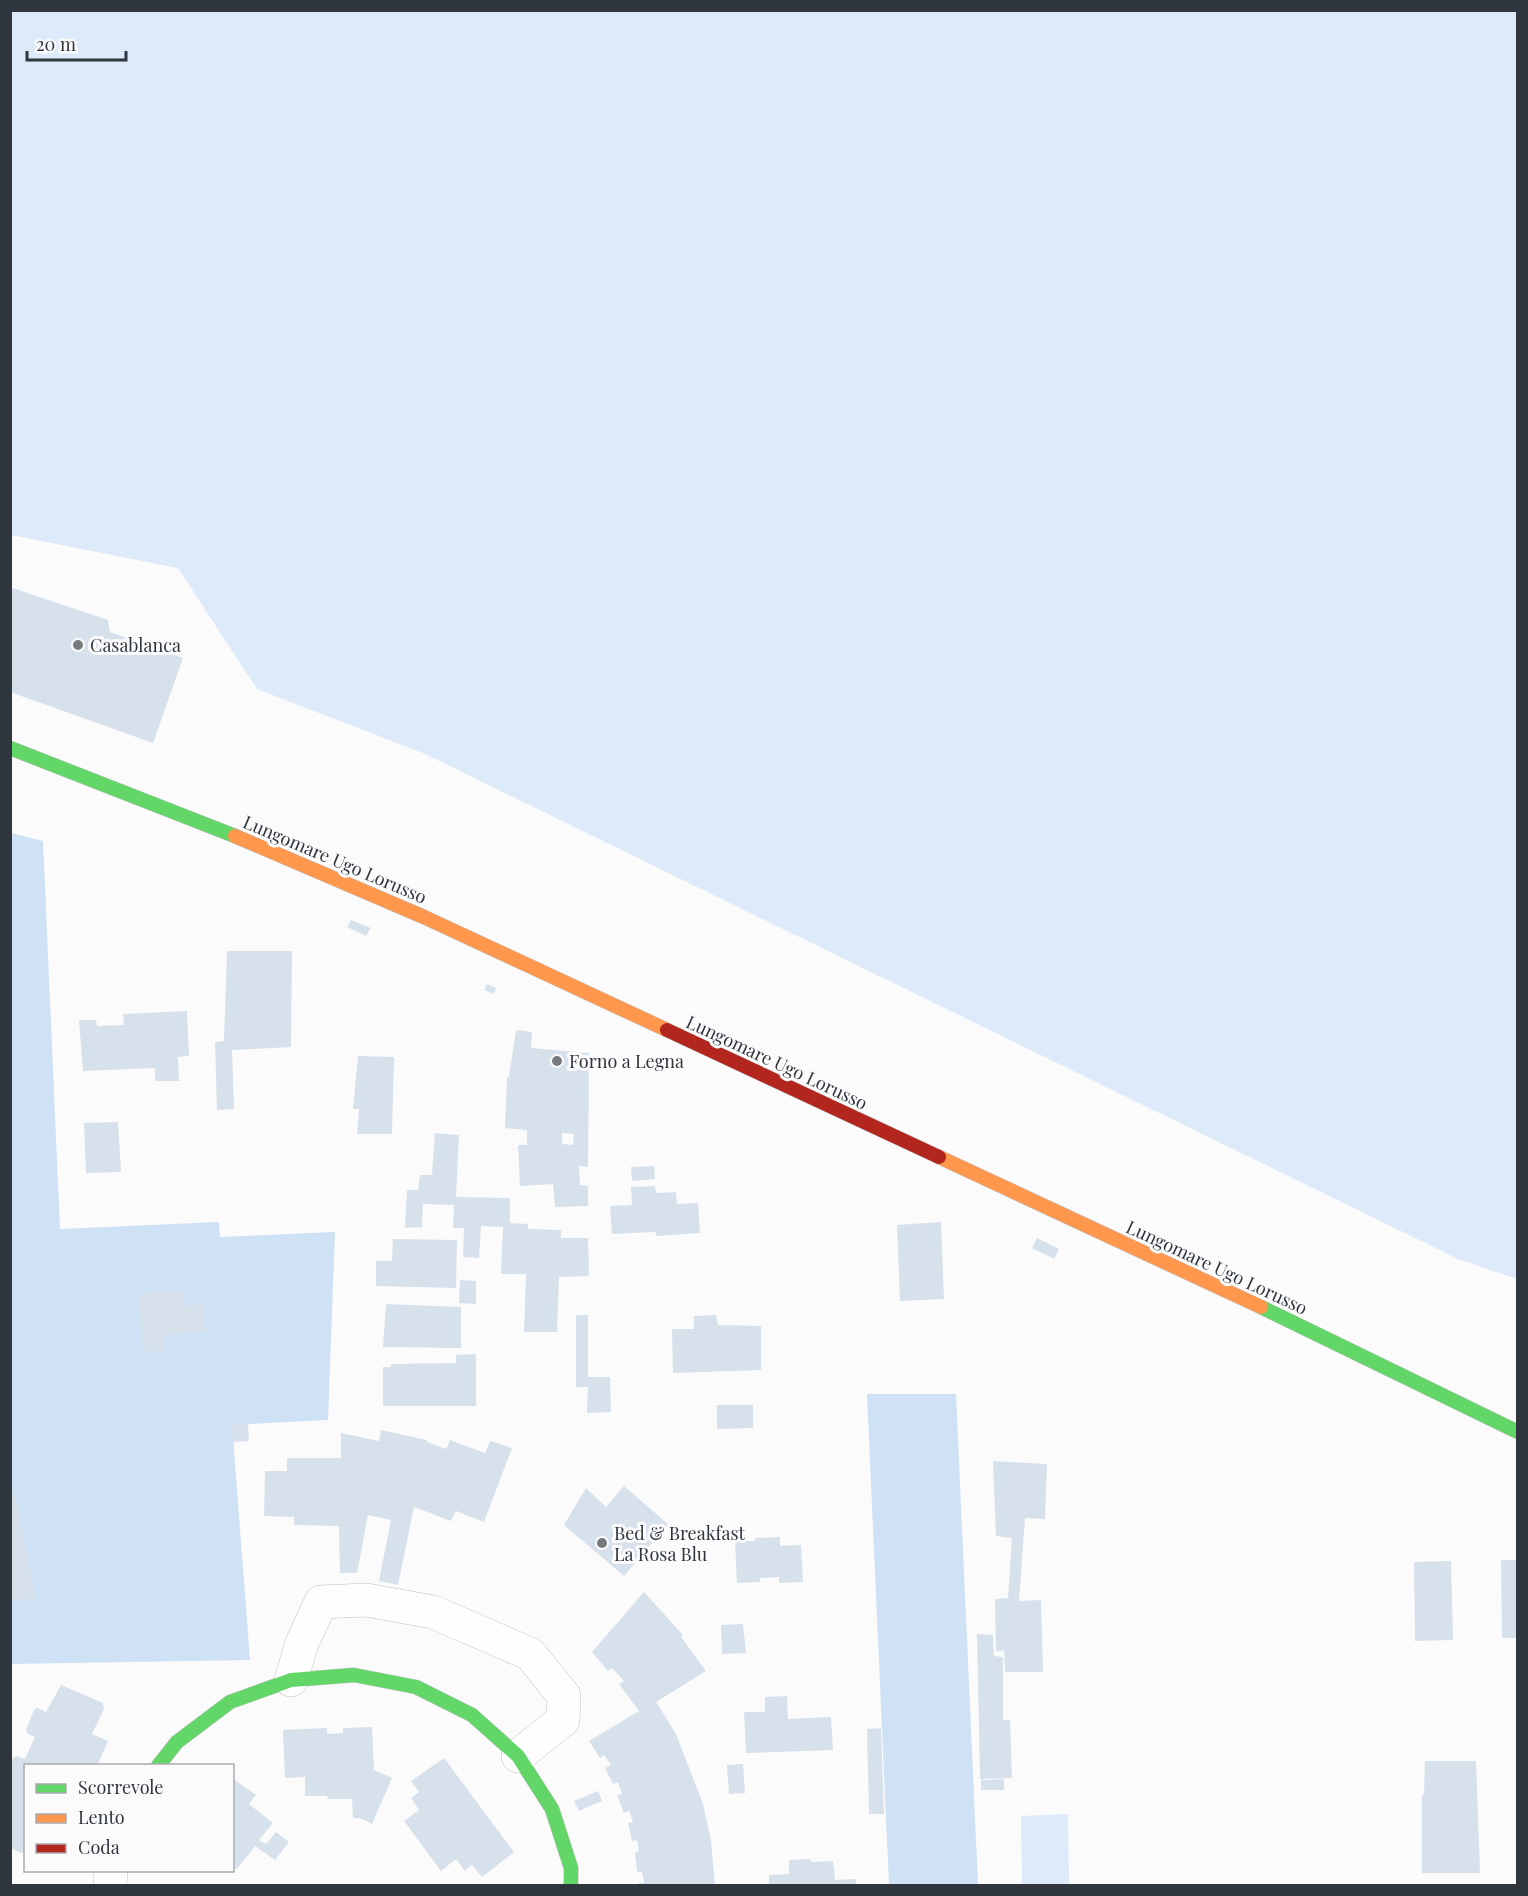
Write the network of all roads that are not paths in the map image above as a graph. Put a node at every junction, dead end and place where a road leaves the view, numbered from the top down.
1 (10, 748) edge
2 (1518, 1432) edge
3 (291, 1680) junction
4 (518, 1756) junction
5 (160, 1764) edge
6 (571, 1886) edge

1 - 2 street, Lungomare Ugo Lorusso
3 - 4 street
3 - 4 street
3 - 5 street
4 - 6 street

